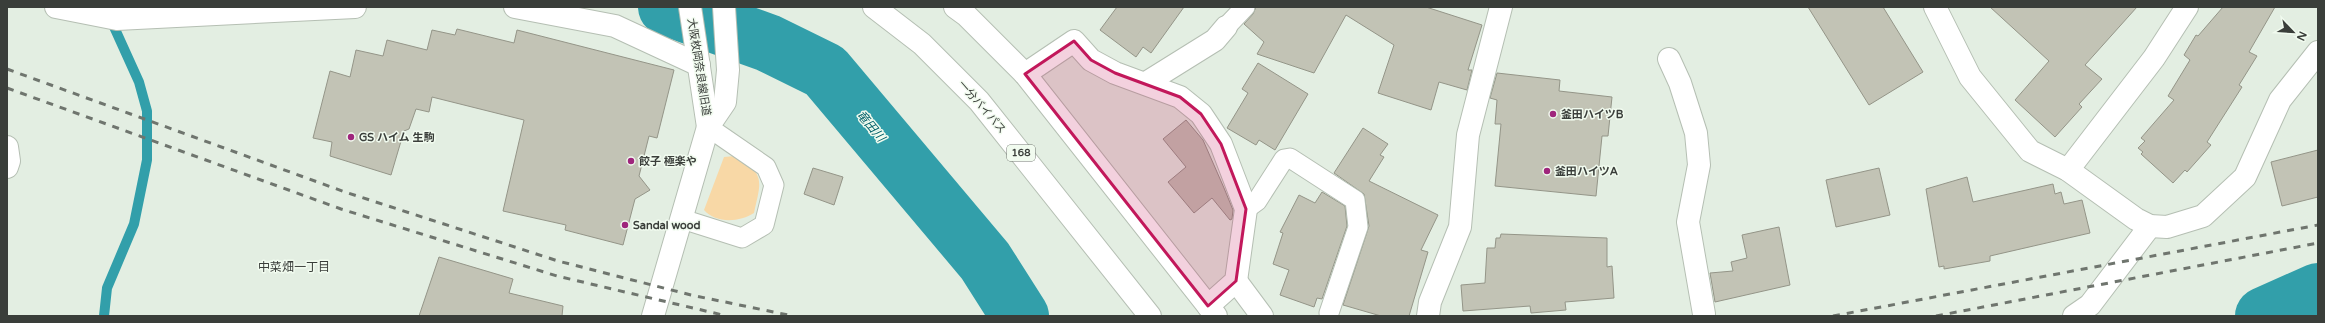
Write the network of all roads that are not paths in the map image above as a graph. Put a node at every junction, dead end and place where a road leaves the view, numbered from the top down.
1 (56, 7) edge
2 (355, 7) edge
3 (515, 7) edge
4 (690, 7) edge
5 (724, 7) edge
6 (874, 7) edge
7 (955, 7) edge
8 (1245, 7) edge
9 (1501, 7) edge
10 (1935, 7) edge
11 (2187, 7) edge
12 (1226, 27) joint
13 (2318, 52) edge
14 (1669, 59) dead end
15 (699, 65) junction
16 (1025, 74) junction
17 (1146, 82) junction
18 (708, 127) junction
19 (7, 147) edge
20 (7, 167) edge
21 (2068, 170) junction
22 (1246, 209) junction
23 (682, 219) junction
24 (2150, 226) junction
25 (1236, 281) junction
26 (1212, 311) edge
27 (1328, 313) dead end
28 (1705, 314) edge
29 (653, 316) edge
30 (1150, 316) edge
31 (1262, 316) edge
32 (1428, 316) edge
33 (2074, 316) edge

1 - 2 main road
3 - 15 main road
4 - 15 main road, 大阪枚岡奈良線旧道
5 - 18 main road, 大阪枚岡奈良線旧道
6 - 30 main road, 一分バイパス / 168
7 - 16 main road
8 - 12 lane
9 - 32 main road
10 - 21 main road
11 - 21 main road
12 - 17 main road
13 - 24 main road
14 - 28 main road
15 - 18 main road, 大阪枚岡奈良線旧道
16 - 17 main road
16 - 26 main road
17 - 22 main road
18 - 23 main road, 大阪枚岡奈良線旧道
18 - 23 lane
19 - 20 main road
21 - 24 main road
22 - 25 main road
22 - 27 lane
23 - 29 main road, 大阪枚岡奈良線旧道
24 - 33 main road
25 - 26 main road
25 - 31 main road

